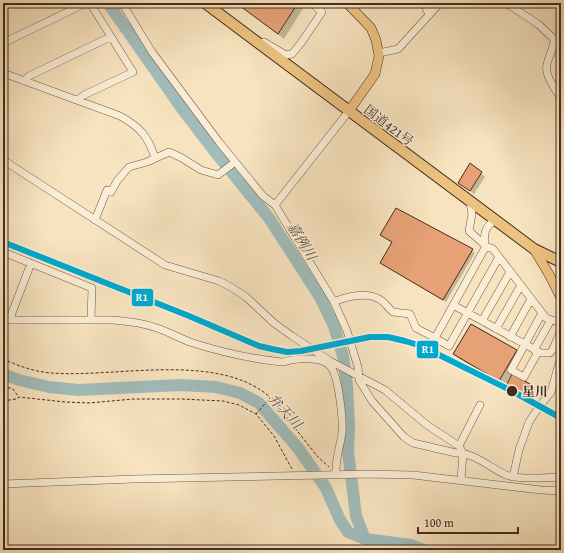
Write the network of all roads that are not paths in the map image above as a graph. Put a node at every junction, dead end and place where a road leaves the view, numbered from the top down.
1 (86, 3) edge
2 (90, 3) edge
3 (122, 3) edge
4 (205, 3) edge
5 (316, 3) edge
6 (347, 3) edge
7 (424, 3) edge
8 (440, 3) edge
9 (506, 3) edge
10 (518, 6) edge
11 (429, 15) junction
12 (110, 37) junction
13 (3, 43) edge
14 (260, 45) junction
15 (379, 53) junction
16 (3, 73) edge
17 (24, 81) junction
18 (561, 99) edge
19 (78, 100) junction
20 (349, 111) junction
21 (155, 158) junction
22 (3, 160) edge
23 (234, 163) junction
24 (470, 201) junction
25 (275, 205) junction
26 (96, 220) junction
27 (495, 220) junction
28 (485, 245) junction
29 (534, 249) junction
30 (3, 252) edge
31 (499, 257) junction
32 (561, 262) edge
33 (32, 263) junction
34 (510, 272) junction
35 (521, 285) junction
36 (561, 298) edge
37 (532, 299) junction
38 (334, 302) junction
39 (453, 305) junction
40 (542, 312) junction
41 (468, 313) junction
42 (7, 320) edge
43 (91, 320) junction
44 (551, 320) junction
45 (482, 321) junction
46 (561, 323) edge
47 (496, 329) junction
48 (561, 330) edge
49 (510, 336) junction
50 (434, 338) junction
51 (524, 344) junction
52 (536, 351) junction
53 (561, 356) edge
54 (329, 362) junction
55 (356, 375) junction
56 (480, 405) dead end
57 (461, 450) junction
58 (337, 475) junction
59 (512, 476) junction
60 (561, 477) edge
61 (461, 480) junction
62 (3, 484) edge
63 (561, 491) edge

1 - 13 street
2 - 12 street
3 - 23 street
4 - 14 highway, 国道421号
5 - 14 street
6 - 15 main road
7 - 11 street
8 - 11 street
9 - 10 street
10 - 18 street
11 - 15 street
12 - 17 street
12 - 19 street
14 - 20 highway, 国道421号
15 - 20 main road
16 - 17 street
17 - 19 street
19 - 21 street
20 - 24 highway, 国道421号
20 - 25 street
21 - 23 street
21 - 26 street
22 - 26 street
23 - 25 street
24 - 27 highway, 国道421号
24 - 28 street
25 - 38 street
26 - 54 street
27 - 28 street
27 - 29 highway, 国道421号
28 - 31 street
28 - 39 street
29 - 32 highway, 国道421号
29 - 36 main road
30 - 33 street
31 - 34 street
31 - 41 street
33 - 42 street
33 - 43 street
34 - 35 street
34 - 45 street
35 - 37 street
35 - 47 street
37 - 40 street
37 - 49 street
38 - 50 street
38 - 55 street
39 - 41 street
39 - 50 street
40 - 44 street
40 - 51 street
41 - 45 street
41 - 50 street
42 - 43 street
43 - 54 street
44 - 46 street
44 - 52 street
45 - 47 street
47 - 49 street
48 - 52 street
49 - 51 street
51 - 52 street
51 - 52 street
53 - 59 street
54 - 55 street
54 - 58 street
55 - 57 street
55 - 57 street
56 - 57 street
57 - 59 street
57 - 61 street
58 - 61 street
58 - 62 street
59 - 60 street
61 - 63 street

